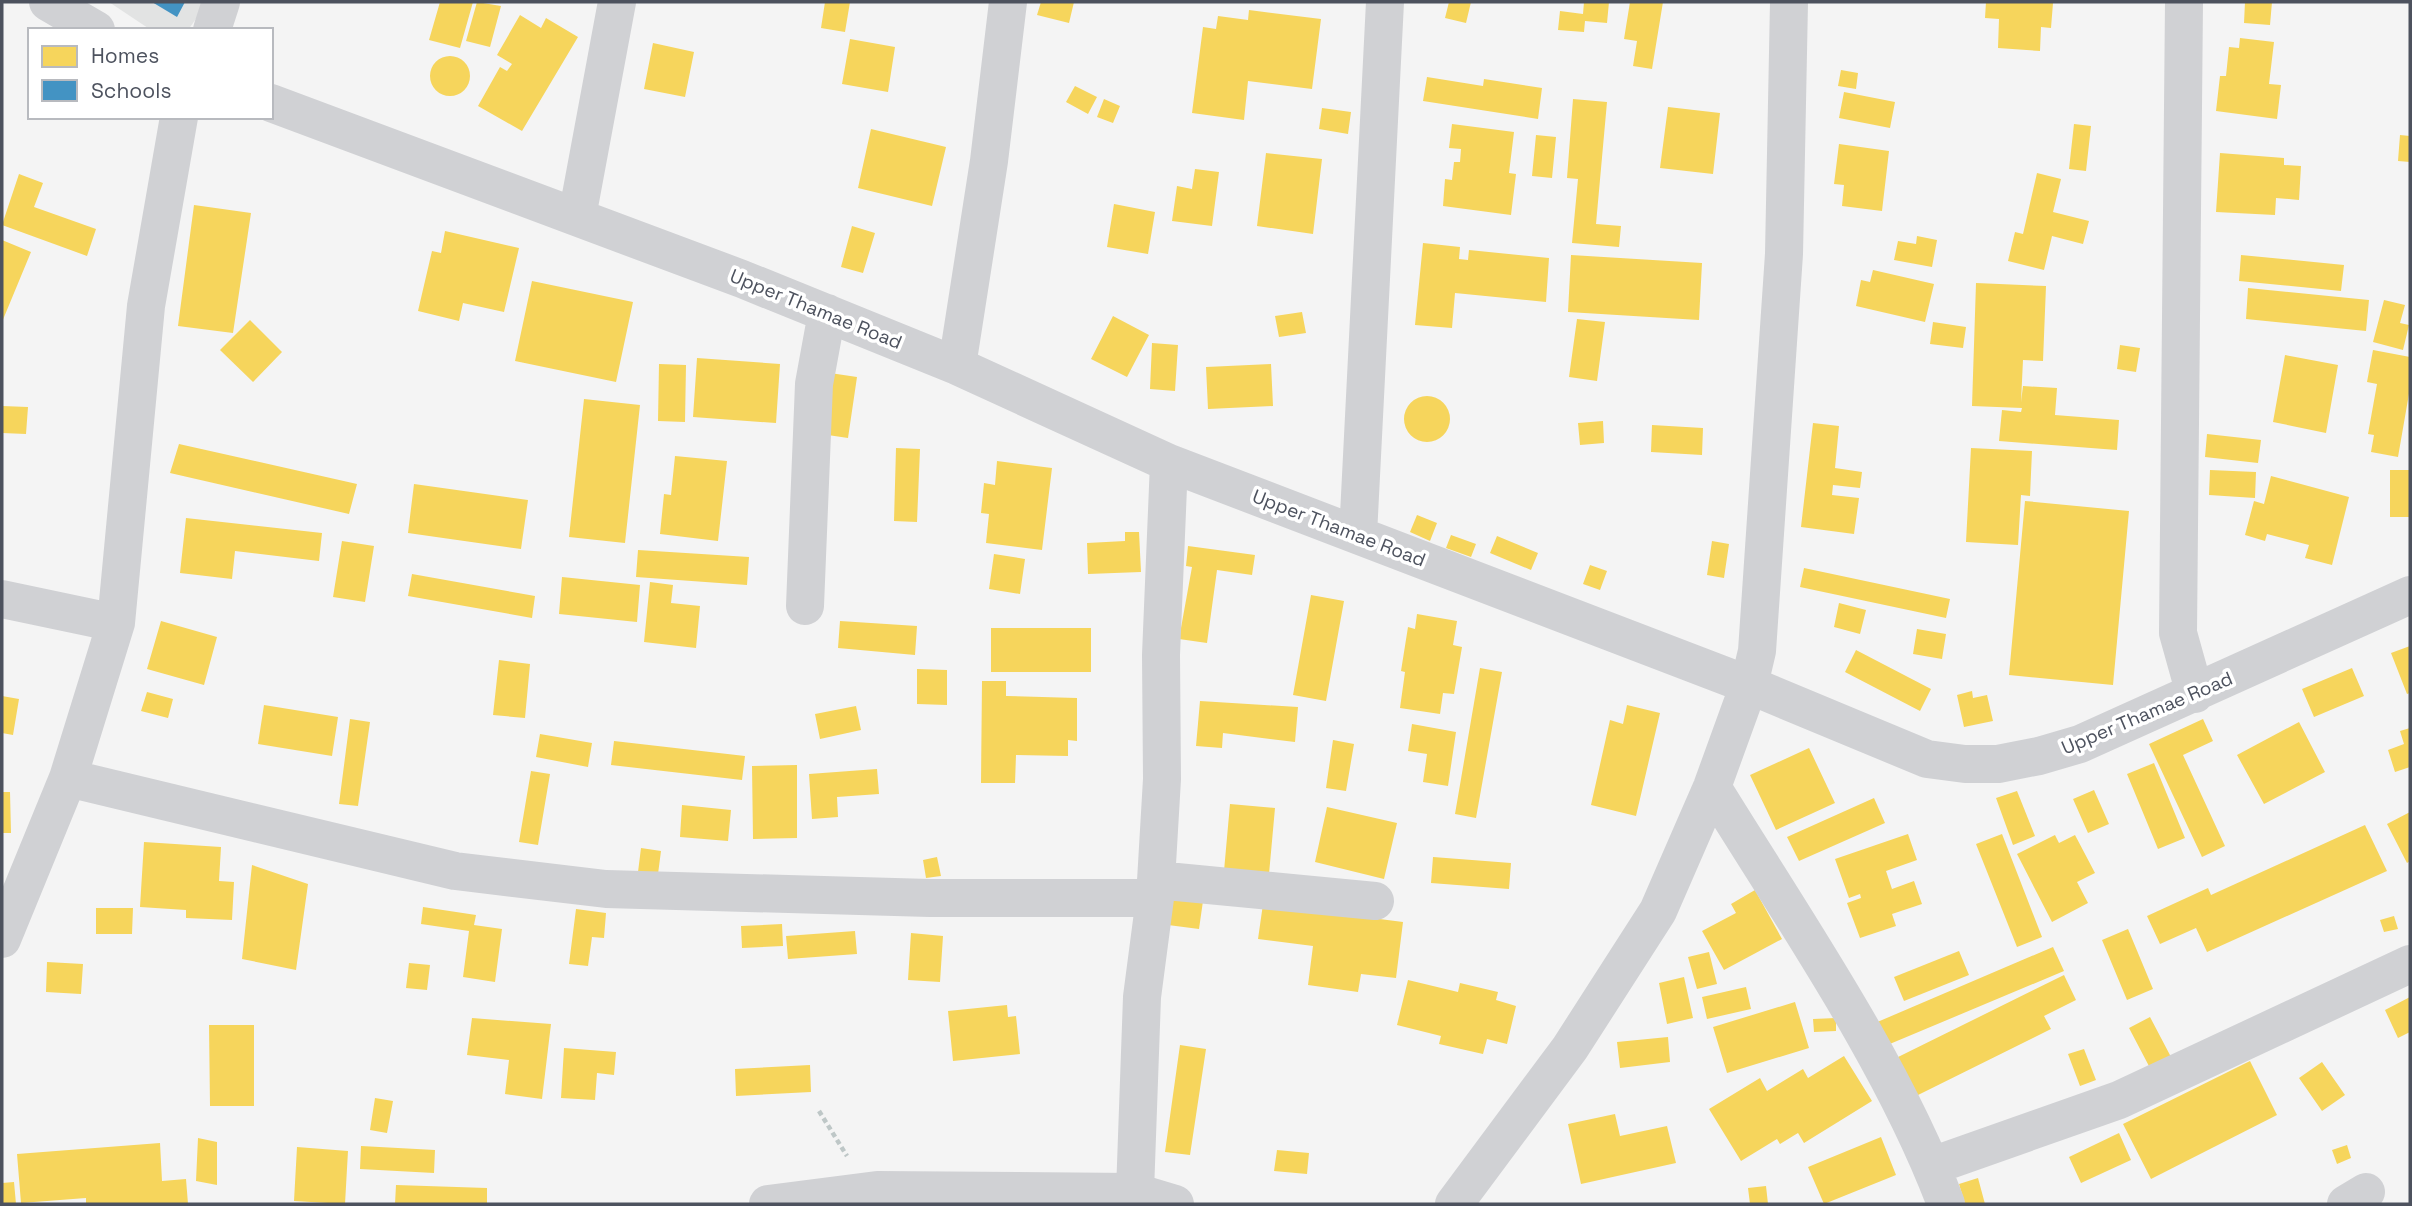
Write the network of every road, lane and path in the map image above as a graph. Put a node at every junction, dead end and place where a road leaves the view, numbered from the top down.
1 (48, 2) edge
2 (221, 2) edge
3 (617, 2) edge
4 (1008, 2) edge
5 (1385, 2) edge
6 (1789, 2) edge
7 (2184, 2) edge
8 (93, 28) edge
9 (213, 28) edge
10 (273, 104) edge
11 (179, 119) edge
12 (577, 217) junction
13 (827, 313) junction
14 (957, 366) junction
15 (1169, 463) junction
16 (1358, 536) junction
17 (2410, 595) edge
18 (2, 599) edge
19 (805, 606) dead end
20 (116, 623) junction
21 (1749, 685) junction
22 (2195, 694) junction
23 (68, 778) junction
24 (1712, 787) junction
25 (1155, 889) junction
26 (1376, 901) dead end
27 (2, 939) edge
28 (2410, 964) edge
29 (1932, 1166) junction
30 (1135, 1192) junction
31 (768, 1204) edge
32 (1175, 1204) edge
33 (1454, 1204) edge
34 (1946, 1204) edge

1 - 8 street
2 - 9 street
3 - 12 street
4 - 14 street
5 - 16 street
6 - 21 street
7 - 22 street
10 - 12 street, Upper Thamae Road
11 - 20 street
12 - 13 street, Upper Thamae Road
13 - 14 street, Upper Thamae Road
13 - 19 street
14 - 15 street, Upper Thamae Road
15 - 16 street, Upper Thamae Road
15 - 25 street
16 - 21 street, Upper Thamae Road
17 - 22 street, Upper Thamae Road
18 - 20 street
20 - 23 street
21 - 22 street, Upper Thamae Road
21 - 24 street
23 - 25 street
23 - 27 street
24 - 29 street
24 - 33 street
25 - 26 street
25 - 30 street
28 - 29 street
29 - 34 street
30 - 31 street
30 - 32 street

